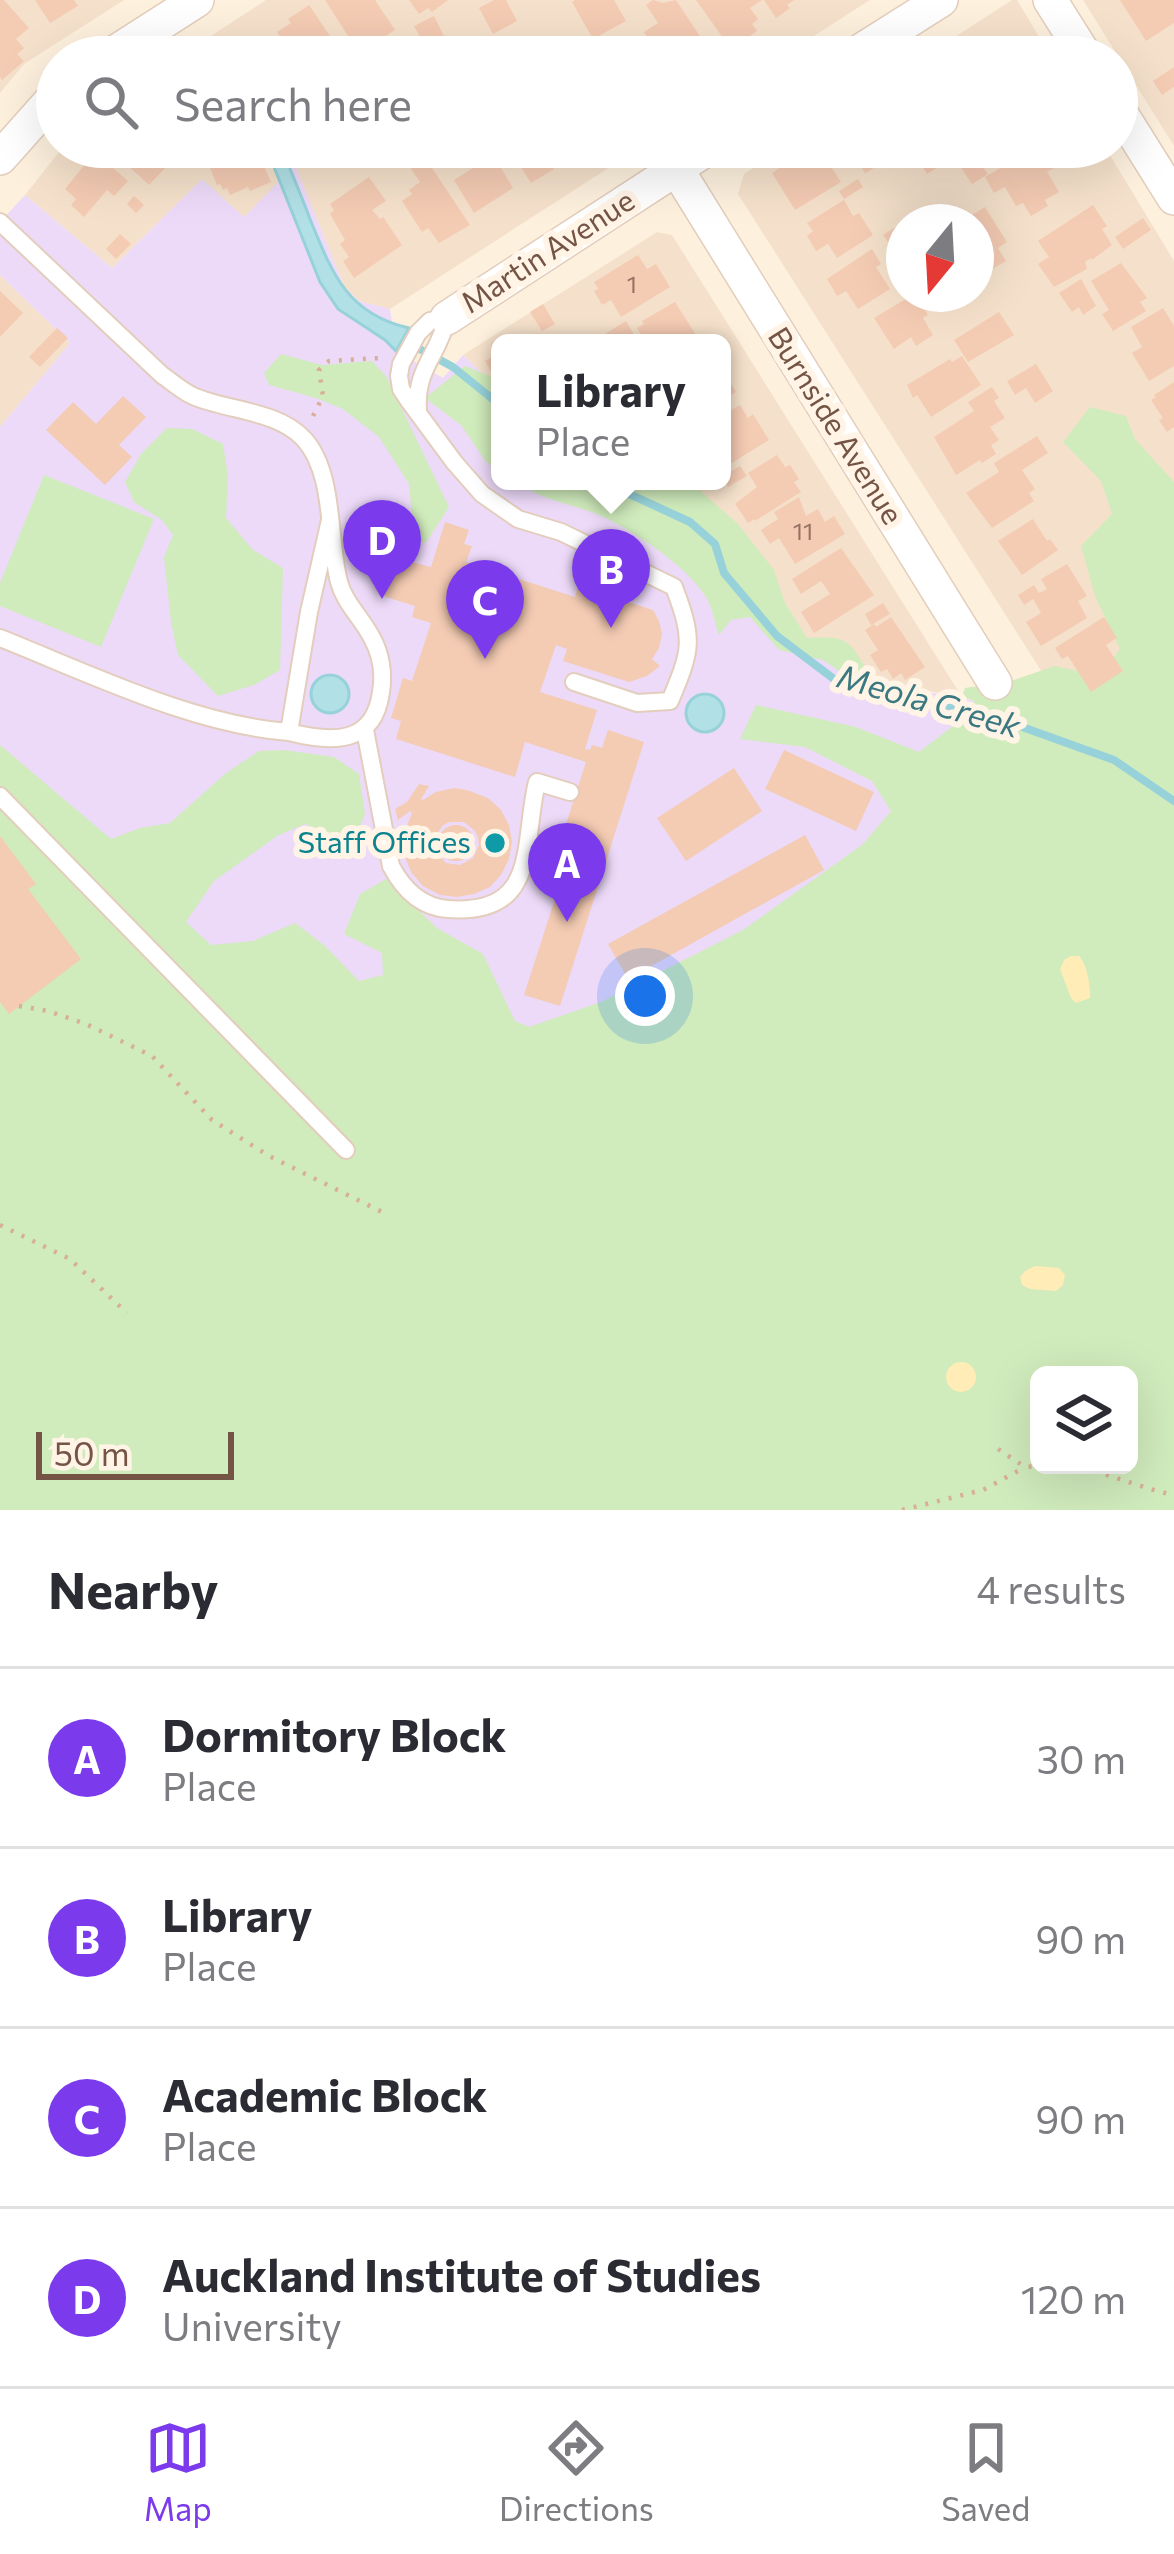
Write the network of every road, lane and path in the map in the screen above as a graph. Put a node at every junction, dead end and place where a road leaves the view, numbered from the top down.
1 (197, 0) edge
2 (941, 0) edge
3 (1050, 0) edge
4 (141, 36) edge
5 (884, 36) edge
6 (1073, 36) edge
7 (36, 118) edge
8 (1138, 141) edge
9 (0, 158) edge
10 (676, 168) joint
11 (1174, 198) edge
12 (0, 222) edge
13 (434, 332) junction
14 (399, 358) junction
15 (418, 410) junction
16 (310, 420) dead end
17 (330, 520) junction
18 (0, 638) edge
19 (574, 682) dead end
20 (995, 683) dead end
21 (365, 730) junction
22 (289, 732) junction
23 (571, 791) dead end
24 (0, 796) edge
25 (19, 1006) dead end
26 (346, 1150) dead end
27 (382, 1212) dead end
28 (0, 1225) edge
29 (127, 1313) dead end
30 (998, 1449) dead end
31 (1025, 1467) junction
32 (1030, 1467) edge
33 (1105, 1474) edge
34 (1174, 1496) edge
35 (902, 1510) edge

1 - 4 street
2 - 5 street
3 - 6 street
7 - 9 street
8 - 11 street
10 - 13 street, Martin Avenue
10 - 20 street, Burnside Avenue
12 - 17 lane
13 - 14 lane
13 - 15 lane
14 - 15 lane
14 - 16 path
15 - 19 lane
17 - 21 lane
17 - 22 lane
18 - 22 lane
21 - 22 lane
21 - 23 lane
24 - 26 lane
25 - 27 path
28 - 29 path
30 - 31 path
31 - 32 path
31 - 35 path
33 - 34 path

